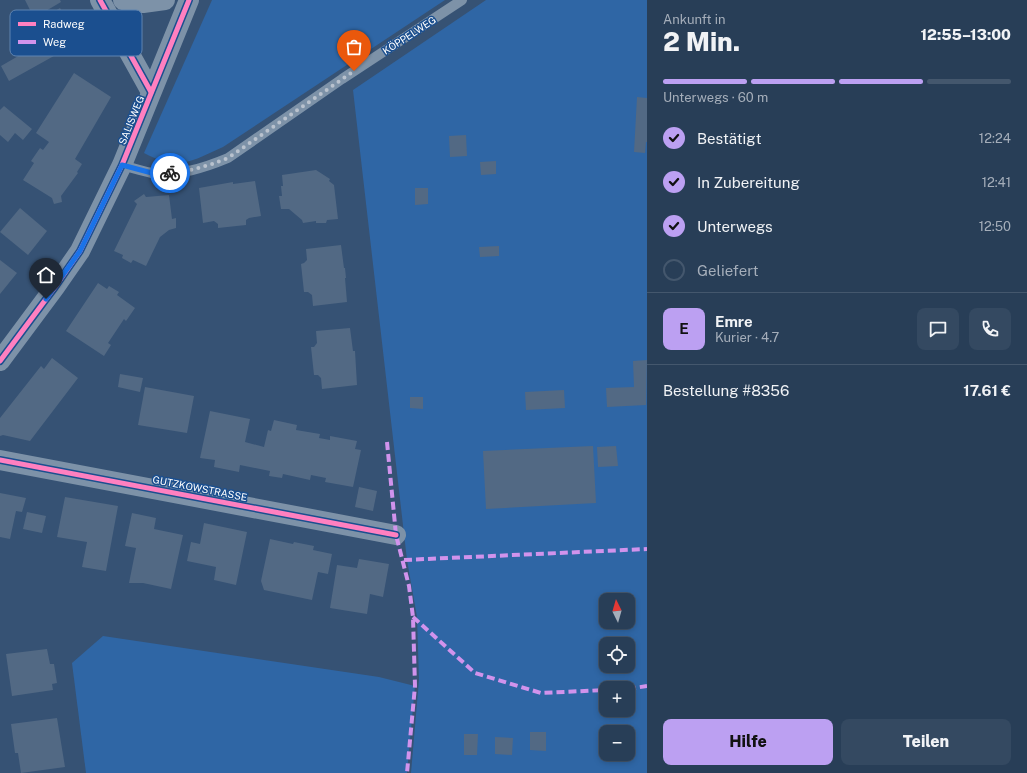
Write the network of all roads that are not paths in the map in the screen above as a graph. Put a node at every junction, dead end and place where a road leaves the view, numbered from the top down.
1 (100, 0) edge
2 (123, 0) edge
3 (165, 0) edge
4 (189, 0) edge
5 (462, 0) edge
6 (106, 10) edge
7 (131, 56) edge
8 (151, 92) junction
9 (122, 165) junction
10 (0, 361) edge
11 (0, 460) edge
12 (396, 534) dead end

1 - 6 street
2 - 3 street
4 - 8 street, SALISWEG
5 - 9 lane, KÖPPELWEG
7 - 8 street
8 - 9 street, SALISWEG
9 - 10 street, SALISWEG
11 - 12 street, GUTZKOWSTRASSE

